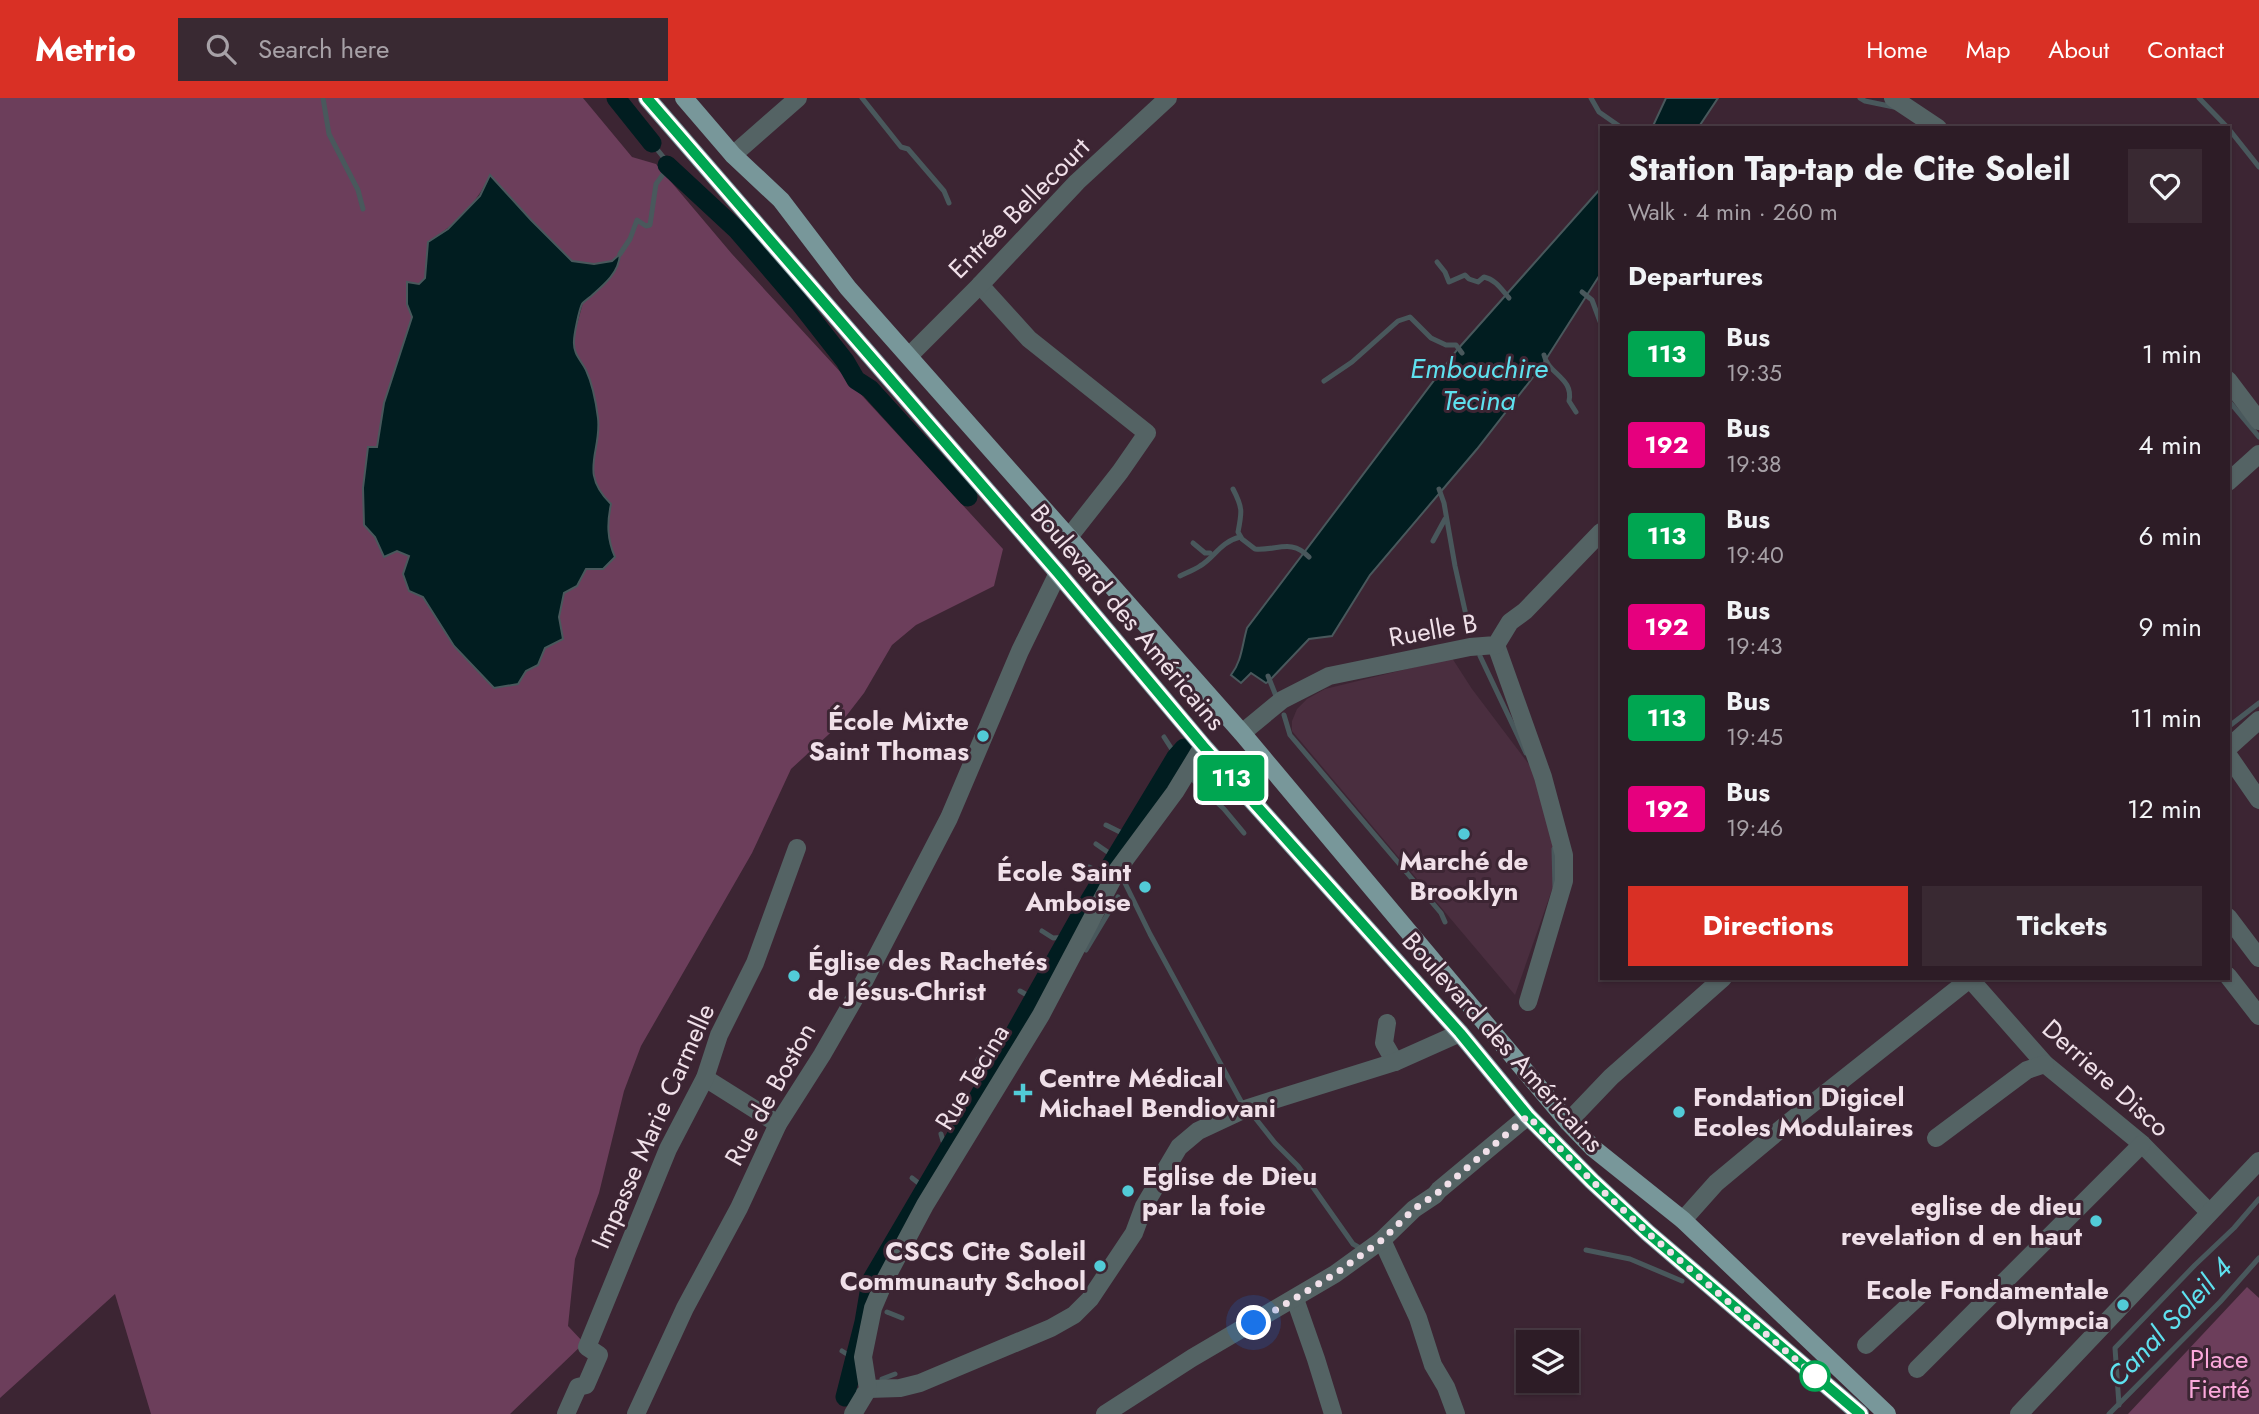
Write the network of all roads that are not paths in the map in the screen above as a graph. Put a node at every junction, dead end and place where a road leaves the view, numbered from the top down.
1 (647, 98) edge
2 (684, 98) edge
3 (797, 98) edge
4 (1168, 98) edge
5 (1893, 98) edge
6 (1935, 126) edge
7 (733, 155) junction
8 (980, 285) junction
9 (909, 356) junction
10 (2230, 383) edge
11 (2259, 421) edge
12 (2259, 454) edge
13 (2230, 480) edge
14 (1600, 533) edge
15 (1069, 537) junction
16 (1058, 573) junction
17 (1496, 645) junction
18 (2259, 720) edge
19 (1242, 733) junction
20 (1203, 746) junction
21 (2230, 746) edge
22 (2230, 758) edge
23 (2259, 800) edge
24 (797, 848) dead end
25 (2230, 919) edge
26 (2259, 958) edge
27 (2230, 979) edge
28 (1721, 980) edge
29 (1969, 980) edge
30 (1971, 980) edge
31 (1528, 1002) dead end
32 (2259, 1016) edge
33 (1387, 1023) dead end
34 (1460, 1033) junction
35 (1395, 1062) junction
36 (2045, 1064) junction
37 (705, 1078) junction
38 (1528, 1116) junction
39 (1568, 1122) junction
40 (778, 1124) junction
41 (1936, 1138) dead end
42 (2142, 1144) junction
43 (2259, 1161) edge
44 (2209, 1212) junction
45 (1683, 1220) junction
46 (1382, 1240) junction
47 (1919, 1296) dead end
48 (1295, 1299) junction
49 (1866, 1345) dead end
50 (1917, 1369) dead end
51 (868, 1390) junction
52 (566, 1414) edge
53 (636, 1414) edge
54 (853, 1414) edge
55 (1105, 1414) edge
56 (1332, 1414) edge
57 (1456, 1414) edge
58 (1860, 1414) edge
59 (1887, 1414) edge
60 (2019, 1414) edge

1 - 16 main road, Boulevard des Américains
2 - 7 main road, Boulevard des Américains
3 - 7 street
4 - 8 street, Entrée Bellecourt
5 - 6 street
7 - 9 main road, Boulevard des Américains
8 - 9 street, Entrée Bellecourt
8 - 15 street
9 - 15 main road, Boulevard des Américains
10 - 11 street
12 - 13 street
14 - 17 street, Ruelle B
15 - 19 main road, Boulevard des Américains
16 - 20 main road, Boulevard des Américains
16 - 40 street, Rue de Boston
17 - 19 street, Ruelle B
17 - 31 street
18 - 21 street
19 - 39 main road, Boulevard des Américains
20 - 34 main road, Boulevard des Américains
20 - 51 street, Rue Tecina
22 - 23 street
24 - 37 street, Impasse Marie Carmelle
25 - 26 street
27 - 32 street
28 - 39 street
29 - 45 street
30 - 36 street, Derriere Disco
33 - 35 street
34 - 35 street
34 - 38 main road, Boulevard des Américains
35 - 51 street
36 - 41 street
36 - 42 street, Derriere Disco
37 - 40 street
37 - 52 street, Impasse Marie Carmelle
38 - 46 street
38 - 58 main road, Boulevard des Américains
39 - 45 main road, Boulevard des Américains
40 - 53 street, Rue de Boston
42 - 44 street, Derriere Disco
42 - 50 street
43 - 44 street
44 - 60 street
45 - 59 main road, Boulevard des Américains
46 - 48 street
46 - 57 street
47 - 49 street
48 - 55 street
48 - 56 street
51 - 54 street

